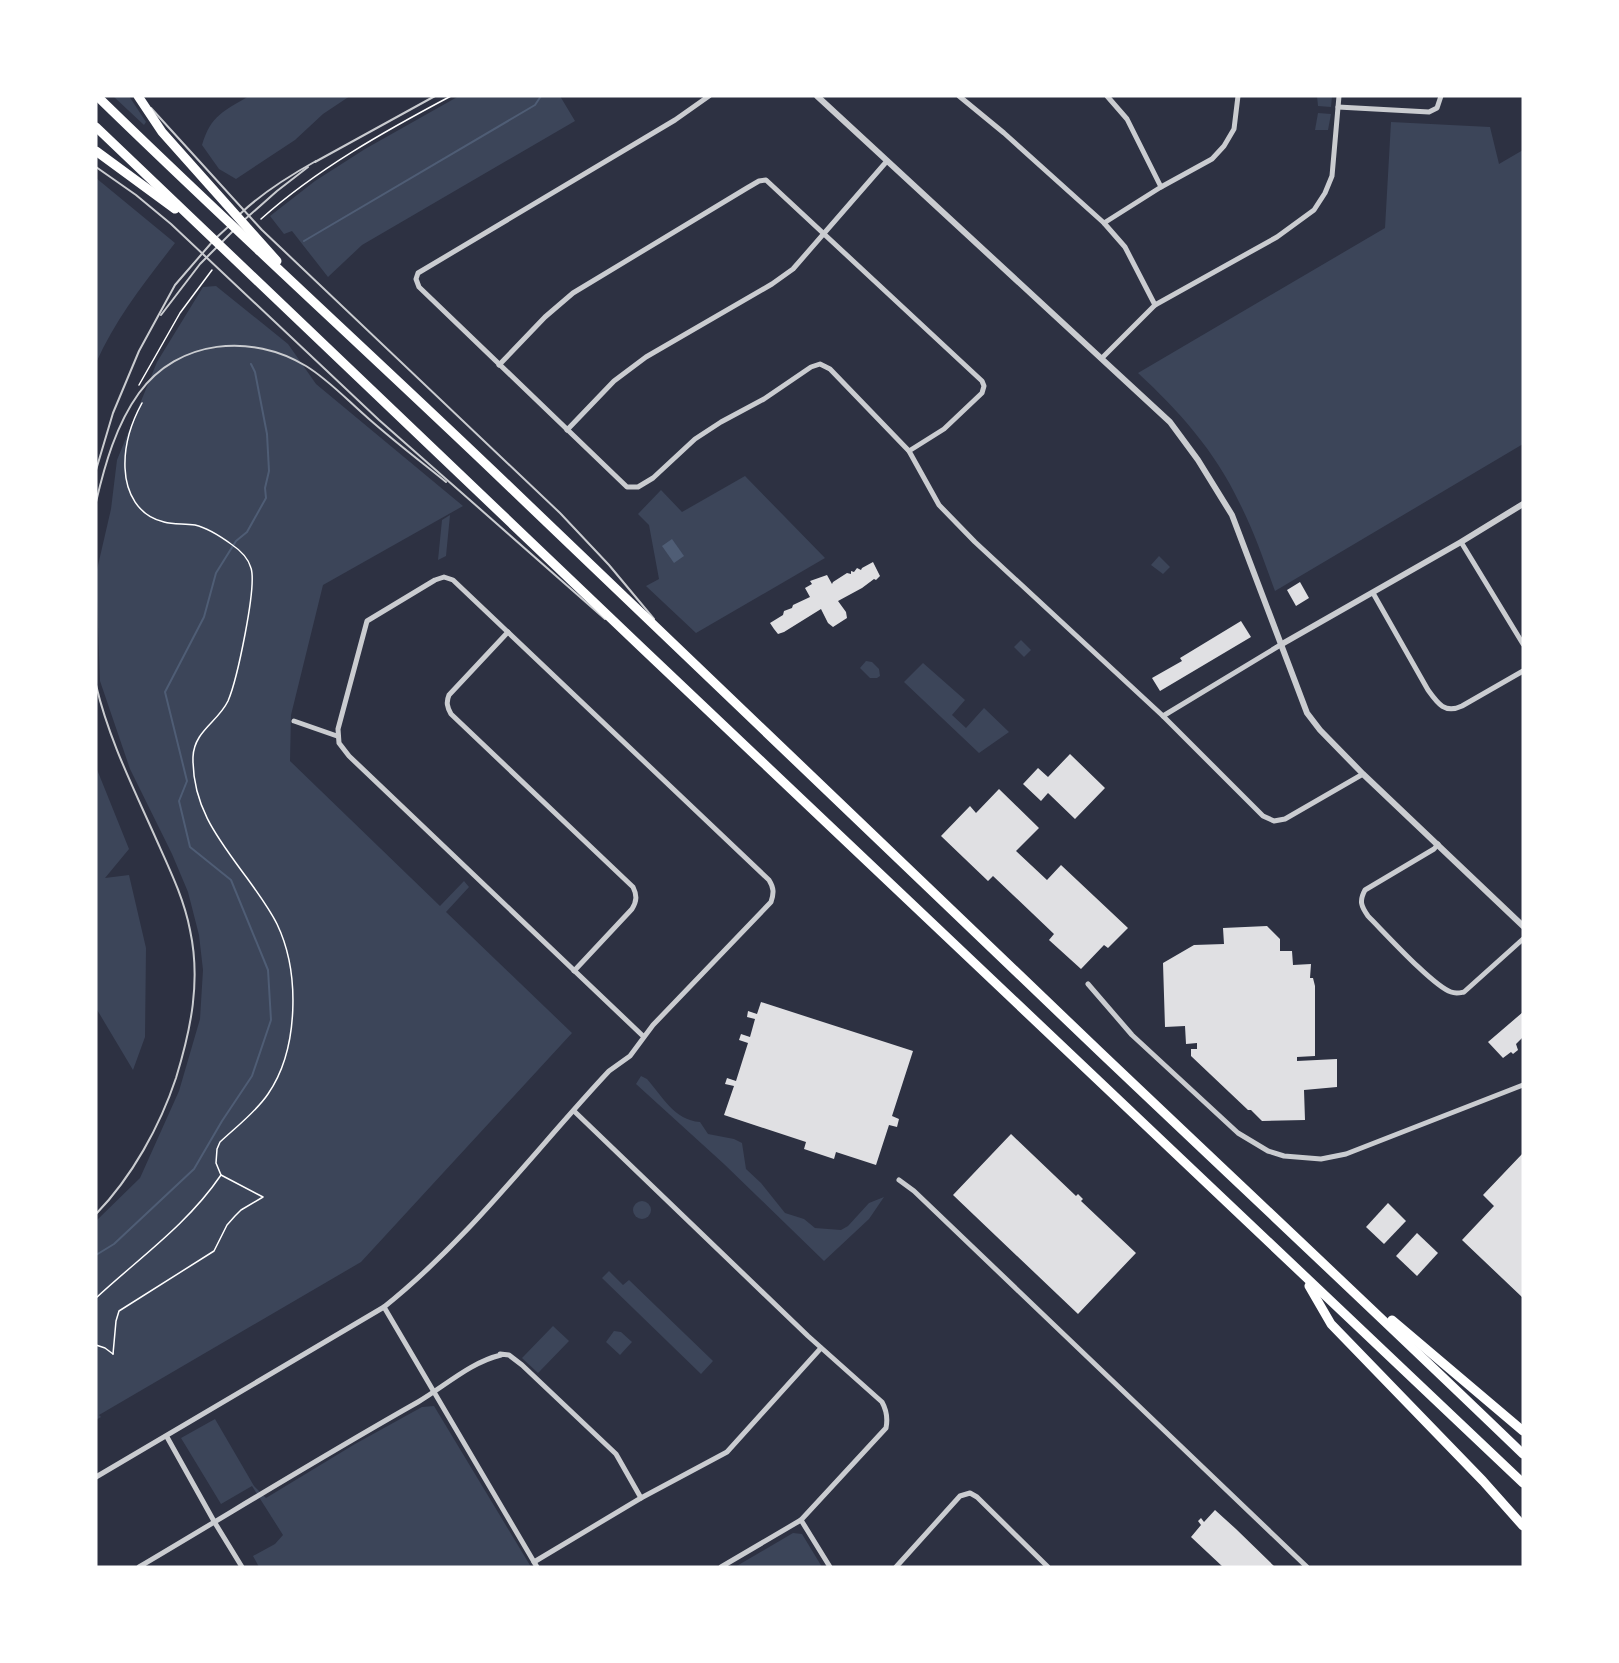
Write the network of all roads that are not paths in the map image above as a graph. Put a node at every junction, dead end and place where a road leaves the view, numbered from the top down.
1 (97, 96) edge
2 (435, 96) edge
3 (709, 96) edge
4 (817, 96) edge
5 (958, 96) edge
6 (1107, 96) edge
7 (1238, 96) edge
8 (1339, 96) edge
9 (1441, 96) edge
10 (138, 97) edge
11 (1338, 107) junction
12 (96, 127) edge
13 (96, 151) edge
14 (316, 161) junction
15 (887, 161) junction
16 (96, 167) edge
17 (1161, 187) junction
18 (190, 218) junction
19 (1104, 223) junction
20 (825, 233) junction
21 (256, 236) junction
22 (1155, 305) junction
23 (157, 320) junction
24 (1102, 358) junction
25 (499, 365) junction
26 (567, 430) junction
27 (909, 451) junction
28 (96, 470) edge
29 (470, 501) junction
30 (96, 502) edge
31 (1523, 504) edge
32 (1461, 542) junction
33 (1373, 593) junction
34 (508, 632) junction
35 (1282, 644) junction
36 (1523, 644) edge
37 (676, 646) junction
38 (643, 649) junction
39 (1523, 671) edge
40 (96, 685) edge
41 (1163, 716) junction
42 (294, 721) dead end
43 (337, 736) junction
44 (1363, 774) junction
45 (1438, 844) junction
46 (1523, 926) edge
47 (1523, 939) edge
48 (574, 971) junction
49 (1088, 984) dead end
50 (645, 1036) junction
51 (1523, 1085) edge
52 (574, 1111) junction
53 (899, 1180) dead end
54 (96, 1214) edge
55 (1303, 1276) junction
56 (1347, 1285) junction
57 (384, 1307) junction
58 (821, 1348) junction
59 (434, 1392) junction
60 (1523, 1431) edge
61 (167, 1437) junction
62 (1523, 1454) edge
63 (96, 1477) edge
64 (1523, 1483) edge
65 (641, 1498) junction
66 (801, 1520) junction
67 (215, 1522) junction
68 (1523, 1526) edge
69 (1042, 1562) junction
70 (536, 1565) edge
71 (139, 1567) edge
72 (242, 1567) edge
73 (721, 1567) edge
74 (830, 1567) edge
75 (896, 1567) edge
76 (1037, 1567) edge
77 (1048, 1567) edge
78 (1307, 1567) edge

1 - 21 highway
2 - 14 lane
3 - 25 street
4 - 15 street
5 - 19 street
6 - 17 street
7 - 17 street
8 - 11 street
9 - 11 street
10 - 21 highway
11 - 22 street
12 - 18 highway
13 - 18 highway
14 - 23 lane
14 - 23 lane
15 - 20 street
15 - 24 street
16 - 29 lane
17 - 19 street
18 - 38 highway
19 - 22 street
20 - 25 street
20 - 26 street
20 - 27 street
21 - 37 highway
21 - 37 lane
22 - 24 street
23 - 28 lane
24 - 35 street
25 - 26 street
26 - 27 street
27 - 41 street
29 - 30 lane
29 - 38 lane
31 - 32 street
32 - 33 street
32 - 36 street
33 - 35 street
33 - 39 street
34 - 43 street
34 - 48 street
34 - 50 street
35 - 41 street
35 - 44 street
37 - 56 highway
38 - 55 highway
40 - 54 lane
41 - 44 street
42 - 43 street
43 - 48 street
44 - 45 street
45 - 46 street
45 - 47 street
48 - 50 street
49 - 51 street
50 - 52 street
52 - 57 street
52 - 58 street
53 - 78 street
55 - 64 highway
55 - 68 highway
56 - 60 highway
56 - 62 highway
57 - 59 street
57 - 61 street
58 - 65 street
58 - 66 street
59 - 65 street
59 - 67 street
59 - 70 street
61 - 63 street
61 - 67 street
65 - 70 street
66 - 73 street
66 - 74 street
67 - 71 street
67 - 72 street
69 - 75 street
69 - 76 street
69 - 77 street

